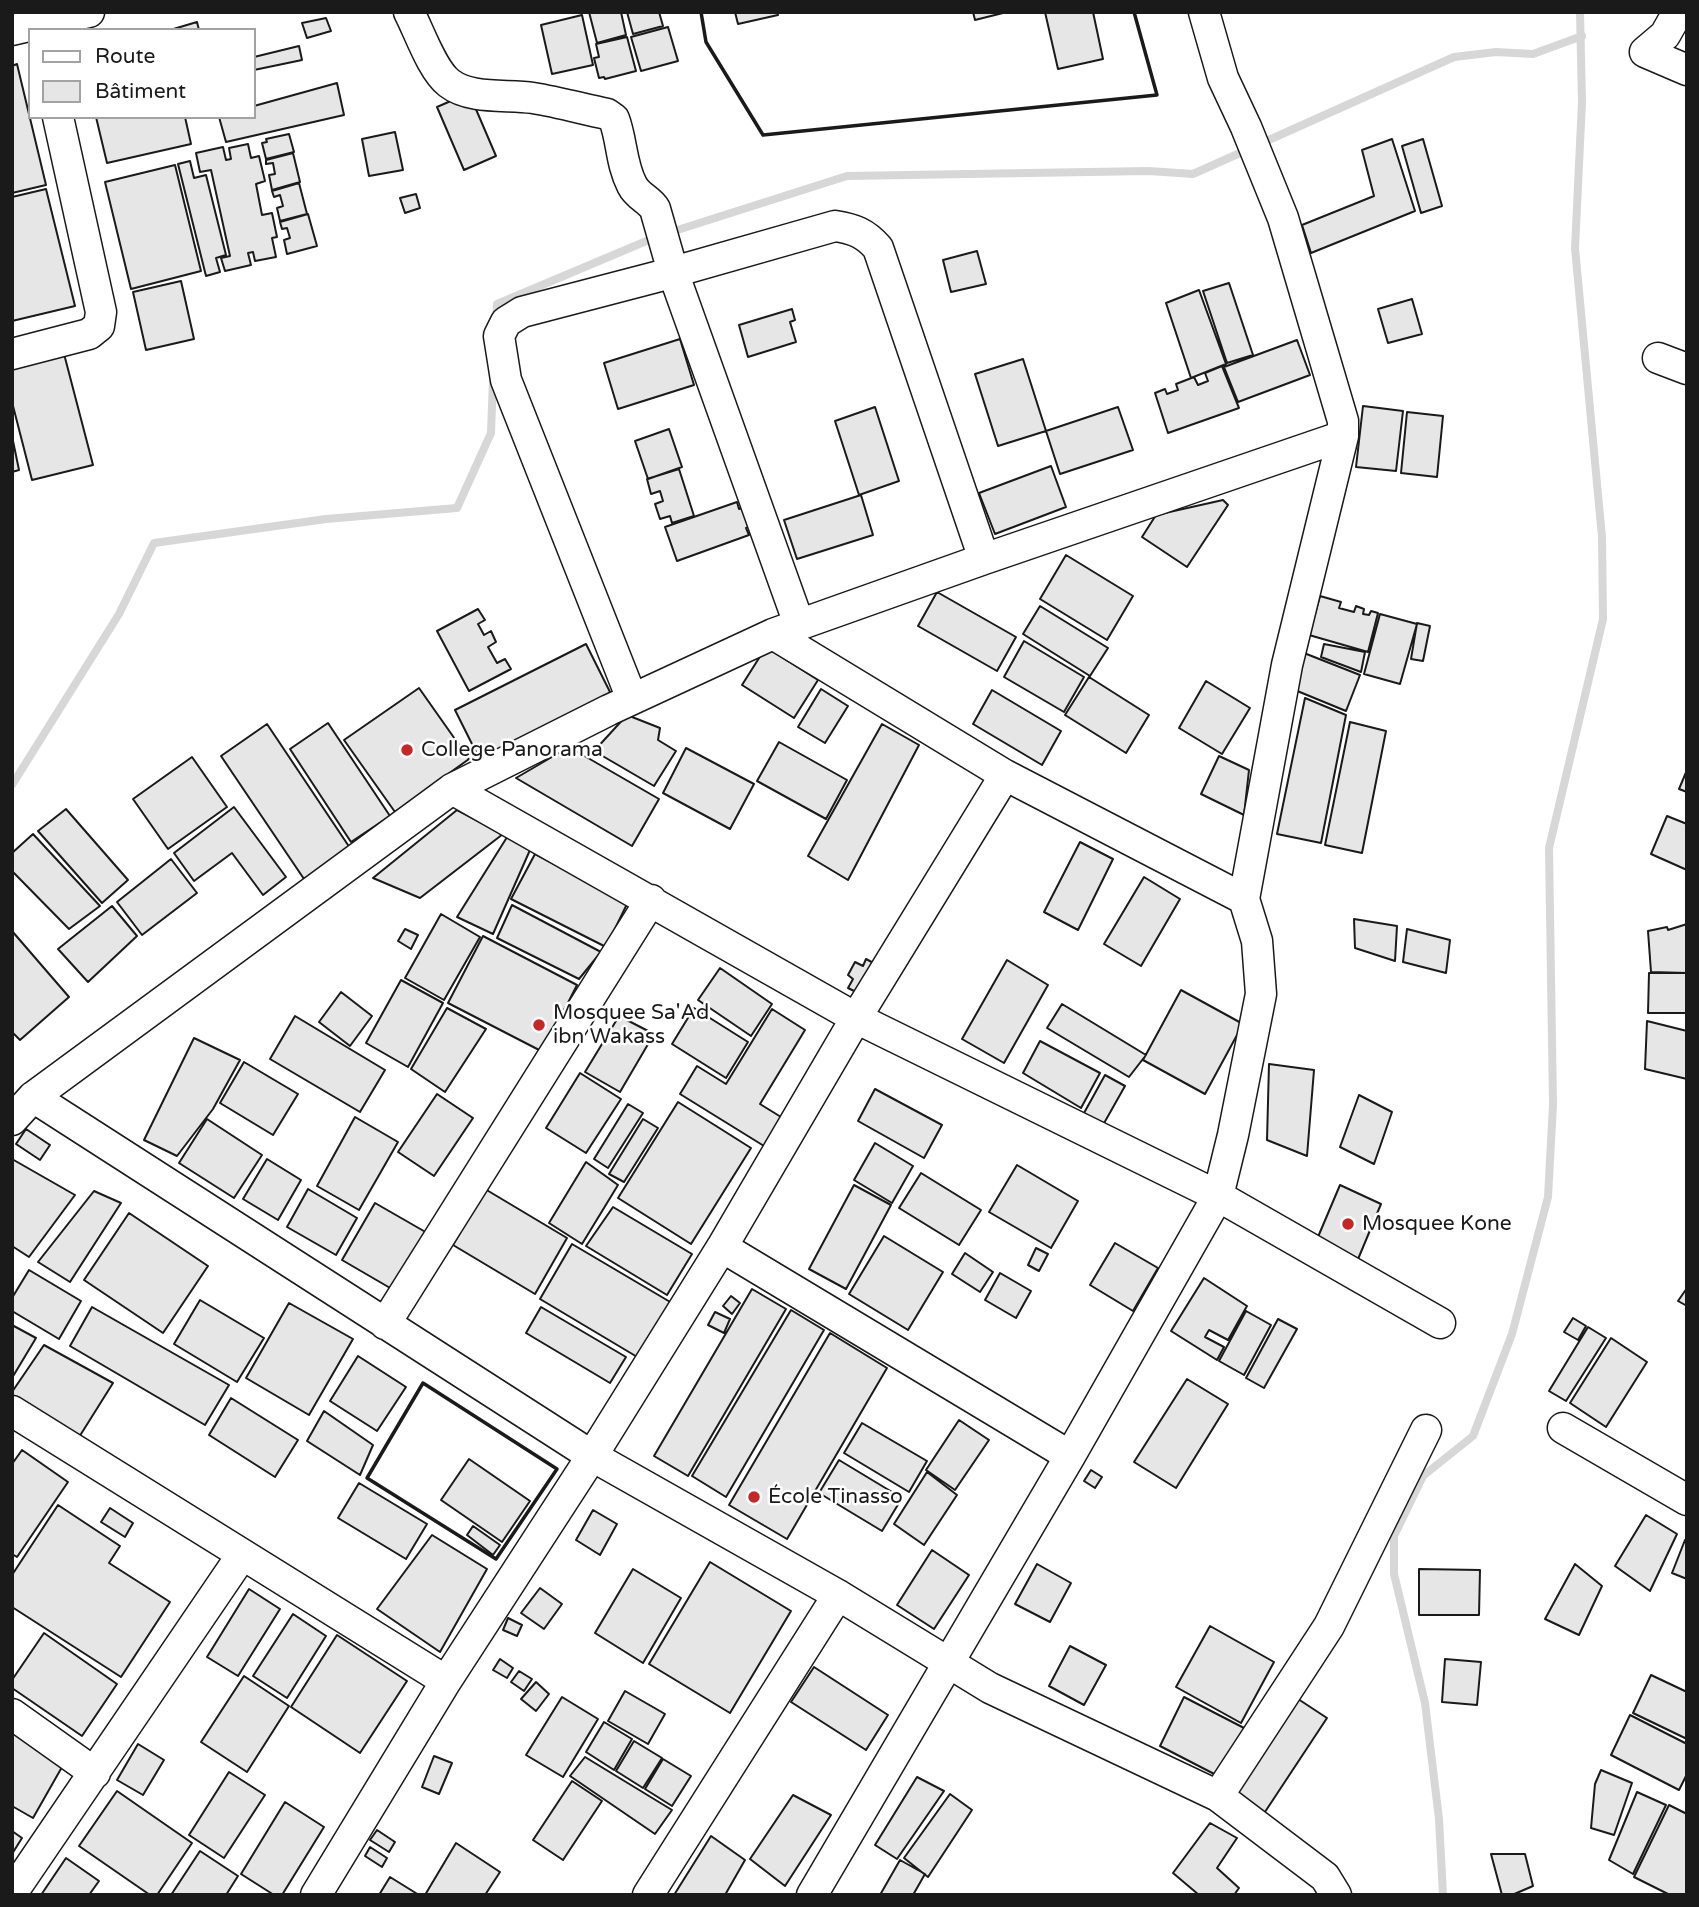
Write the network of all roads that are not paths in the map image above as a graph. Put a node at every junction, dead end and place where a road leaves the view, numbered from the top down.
1 (89, 12) edge
2 (409, 12) edge
3 (1204, 12) edge
4 (1678, 12) edge
5 (31, 24) edge
6 (1687, 70) edge
7 (58, 119) edge
8 (673, 272) junction
9 (12, 354) edge
10 (1658, 358) dead end
11 (1687, 369) edge
12 (1343, 436) junction
13 (984, 559) junction
14 (786, 629) junction
15 (632, 699) junction
16 (1005, 775) junction
17 (452, 789) junction
18 (1244, 899) junction
19 (650, 900) junction
20 (856, 1018) junction
21 (33, 1097) junction
22 (12, 1120) edge
23 (1218, 1196) junction
24 (722, 1247) junction
25 (1440, 1323) dead end
26 (386, 1324) junction
27 (12, 1411) edge
28 (1563, 1428) dead end
29 (1426, 1430) dead end
30 (592, 1456) junction
31 (1070, 1456) junction
32 (1685, 1493) edge
33 (242, 1555) junction
34 (838, 1595) junction
35 (947, 1664) junction
36 (446, 1681) junction
37 (12, 1714) edge
38 (95, 1773) junction
39 (1217, 1796) junction
40 (12, 1893) edge
41 (316, 1895) edge
42 (648, 1895) edge
43 (812, 1895) edge
44 (1336, 1895) edge

1 - 5 street
2 - 8 street
3 - 12 street
4 - 6 street
7 - 9 street
8 - 13 street
8 - 14 street
8 - 15 street
10 - 11 street
12 - 13 street
12 - 18 street
13 - 14 street
14 - 15 street
14 - 16 street
15 - 17 street
16 - 18 street
16 - 20 street
17 - 19 street
17 - 21 street
18 - 23 street
19 - 20 street
19 - 26 street
20 - 23 street
20 - 24 street
21 - 22 street
21 - 26 street
23 - 25 street
23 - 31 street
24 - 30 street
24 - 31 street
26 - 30 street
27 - 33 street
28 - 32 street
29 - 39 street
30 - 34 street
30 - 36 street
31 - 35 street
33 - 36 street
33 - 38 street
34 - 35 street
34 - 42 street
35 - 39 street
35 - 43 street
36 - 41 street
37 - 38 street
38 - 40 street
39 - 44 street

